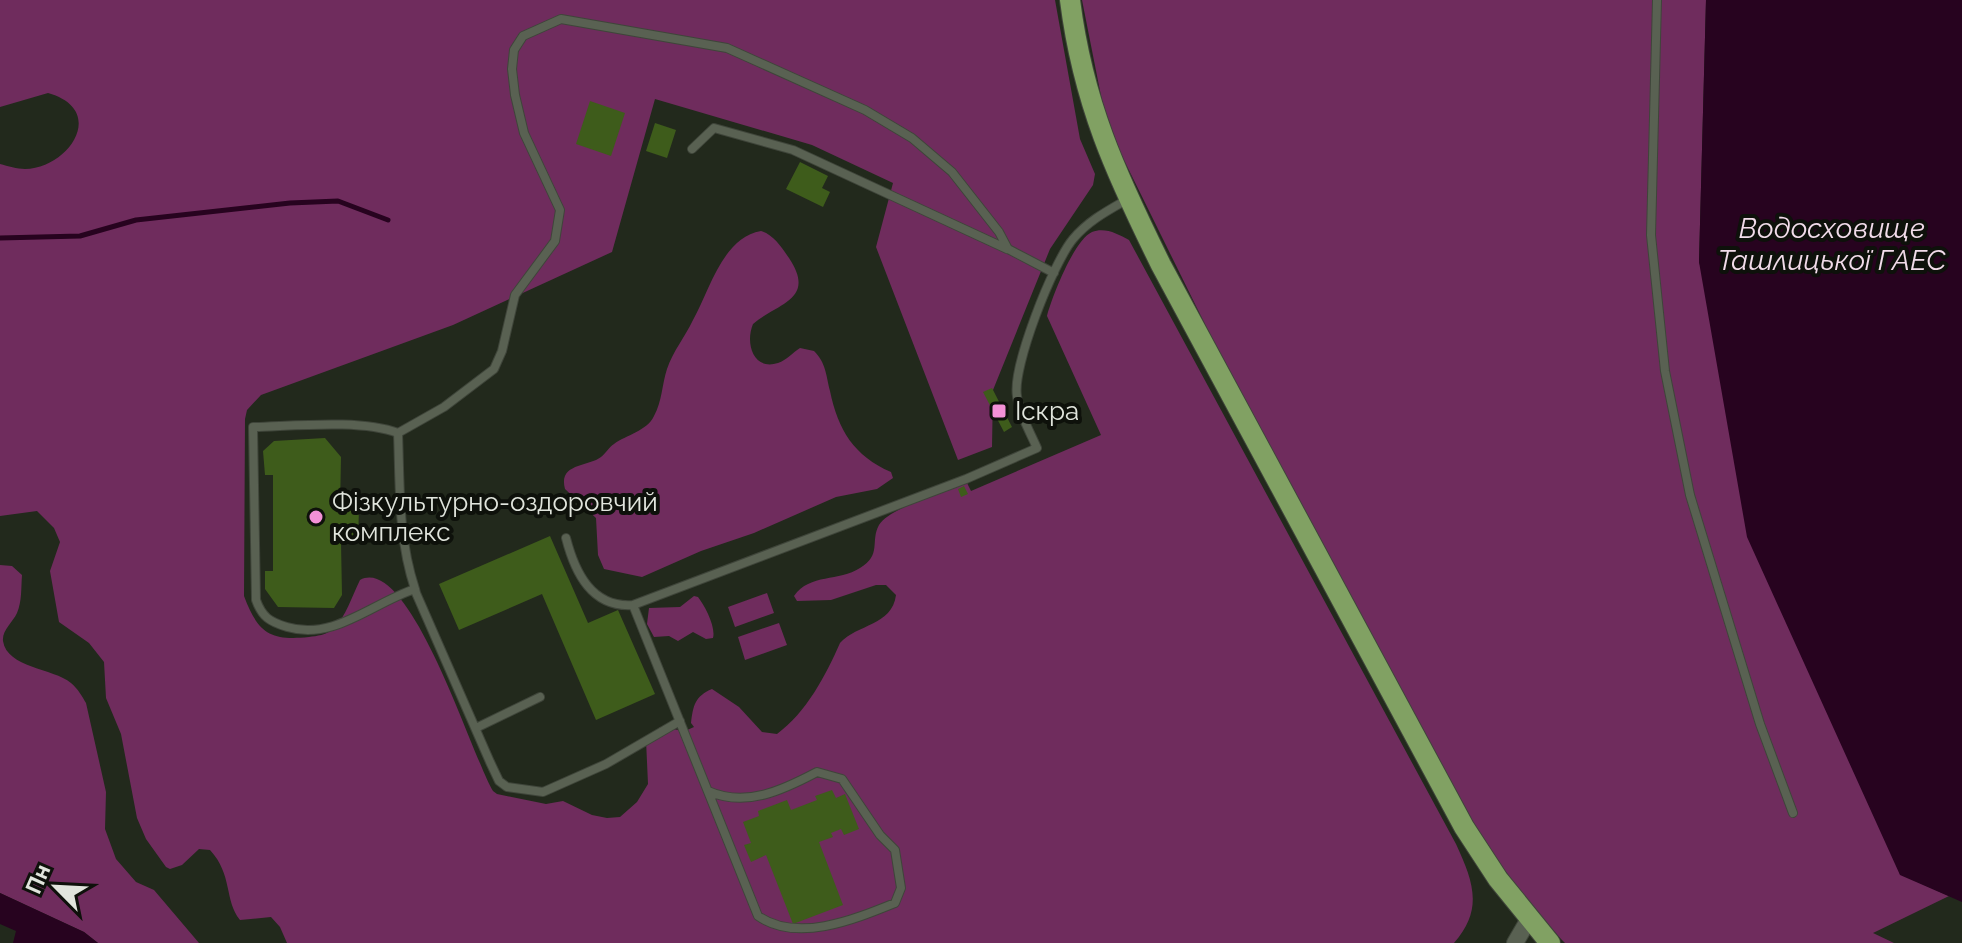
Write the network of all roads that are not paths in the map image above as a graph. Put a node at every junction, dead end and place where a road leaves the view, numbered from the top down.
1 (1070, 0) edge
2 (1657, 0) edge
3 (692, 149) dead end
4 (1129, 199) junction
5 (1008, 249) junction
6 (1054, 273) junction
7 (398, 433) junction
8 (566, 538) dead end
9 (415, 589) junction
10 (633, 605) junction
11 (540, 697) dead end
12 (680, 721) junction
13 (476, 728) junction
14 (708, 791) junction
15 (1793, 813) dead end
16 (1529, 919) junction
17 (1515, 943) edge
18 (1550, 943) edge

1 - 4 main road
2 - 15 lane
3 - 5 lane
4 - 6 lane
4 - 16 main road
5 - 6 lane
5 - 7 lane
6 - 10 lane
7 - 9 lane
7 - 9 lane
8 - 10 lane
9 - 13 lane
10 - 12 lane
11 - 13 lane
12 - 13 lane
12 - 14 lane
14 - 14 lane
16 - 17 street
16 - 18 main road

